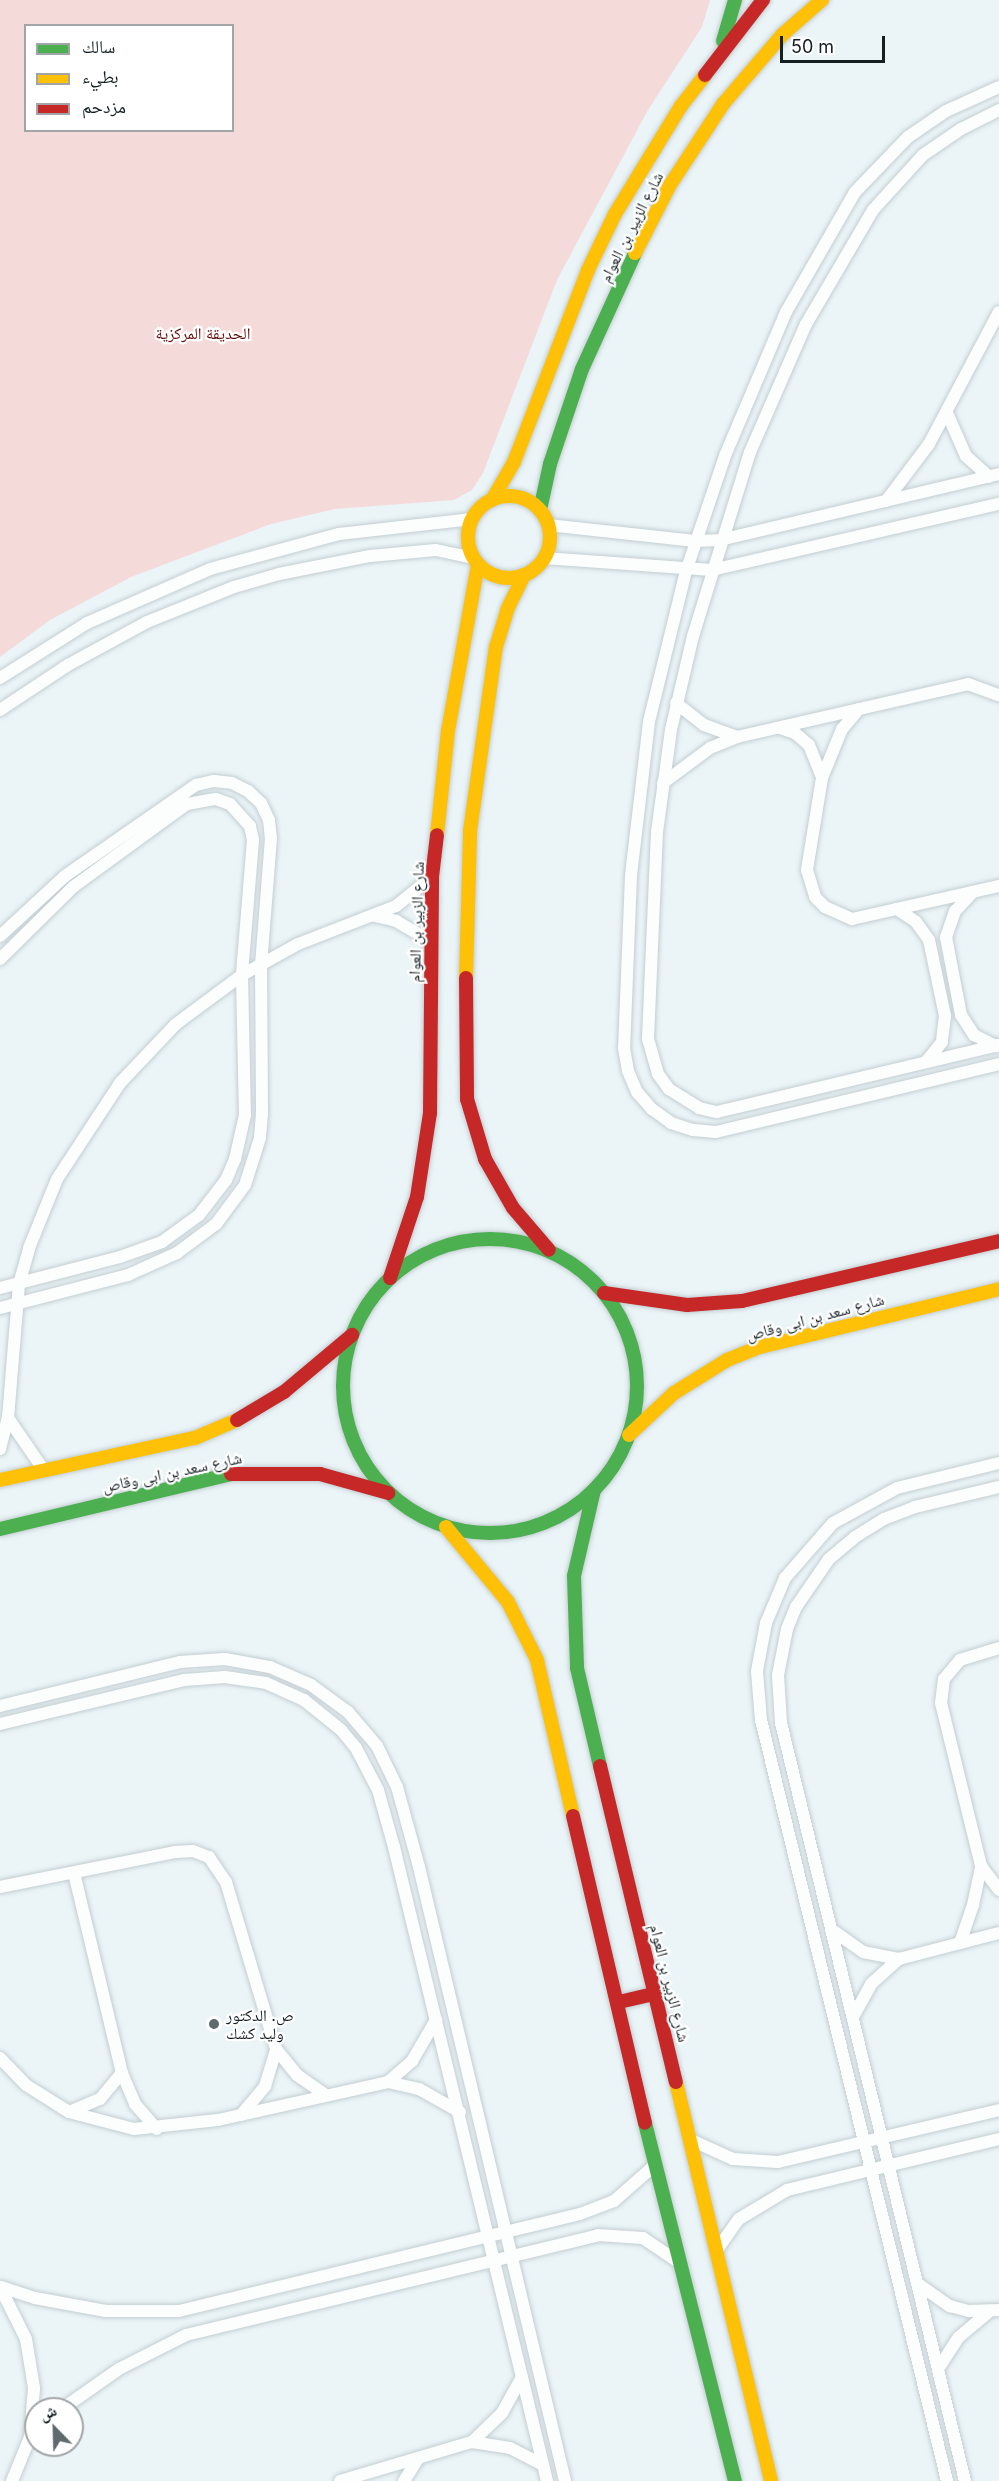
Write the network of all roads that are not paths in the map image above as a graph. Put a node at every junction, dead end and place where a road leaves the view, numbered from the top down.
1 (735, 0) edge
2 (763, 0) edge
3 (822, 0) edge
4 (718, 55) junction
5 (999, 87) edge
6 (999, 110) edge
7 (908, 138) junction
8 (923, 155) junction
9 (999, 312) edge
10 (947, 413) junction
11 (994, 476) edge
12 (492, 500) junction
13 (886, 501) junction
14 (999, 504) edge
15 (540, 510) junction
16 (973, 510) junction
17 (999, 513) edge
18 (472, 519) junction
19 (548, 525) junction
20 (720, 540) junction
21 (695, 541) junction
22 (544, 558) junction
23 (476, 561) junction
24 (712, 570) junction
25 (686, 571) junction
26 (524, 575) junction
27 (0, 678) edge
28 (999, 695) edge
29 (676, 703) junction
30 (859, 709) junction
31 (0, 710) edge
32 (778, 728) junction
33 (737, 737) junction
34 (822, 778) junction
35 (663, 783) junction
36 (65, 876) junction
37 (432, 878) junction
38 (999, 886) edge
39 (73, 887) junction
40 (974, 892) junction
41 (897, 909) junction
42 (375, 916) junction
43 (0, 936) edge
44 (432, 942) junction
45 (0, 959) edge
46 (261, 964) junction
47 (242, 975) junction
48 (954, 977) junction
49 (938, 981) junction
50 (997, 1046) edge
51 (926, 1063) junction
52 (999, 1064) edge
53 (825, 1087) junction
54 (829, 1105) junction
55 (999, 1241) edge
56 (550, 1252) junction
57 (390, 1278) junction
58 (19, 1284) junction
59 (0, 1288) edge
60 (999, 1288) edge
61 (604, 1293) junction
62 (17, 1304) junction
63 (0, 1308) edge
64 (352, 1335) junction
65 (8, 1418) junction
66 (628, 1437) junction
67 (0, 1449) edge
68 (999, 1463) edge
69 (43, 1469) junction
70 (0, 1480) edge
71 (999, 1487) edge
72 (594, 1490) junction
73 (388, 1493) junction
74 (446, 1527) junction
75 (0, 1529) edge
76 (999, 1648) edge
77 (4, 1705) edge
78 (6, 1722) edge
79 (981, 1866) junction
80 (74, 1873) junction
81 (1, 1888) edge
82 (999, 1890) edge
83 (832, 1930) junction
84 (999, 1933) edge
85 (960, 1943) junction
86 (899, 1959) junction
87 (655, 1994) junction
88 (619, 2002) junction
89 (853, 2017) junction
90 (436, 2020) junction
91 (276, 2049) junction
92 (0, 2058) edge
93 (122, 2073) junction
94 (388, 2082) junction
95 (324, 2094) junction
96 (999, 2110) edge
97 (69, 2112) junction
98 (460, 2112) junction
99 (240, 2115) junction
100 (157, 2129) junction
101 (882, 2139) junction
102 (999, 2139) edge
103 (691, 2140) junction
104 (864, 2143) junction
105 (656, 2165) junction
106 (889, 2166) junction
107 (871, 2170) junction
108 (506, 2232) junction
109 (489, 2236) junction
110 (717, 2250) junction
111 (512, 2256) junction
112 (495, 2260) junction
113 (680, 2263) junction
114 (918, 2284) junction
115 (0, 2287) edge
116 (994, 2311) edge
117 (938, 2370) junction
118 (522, 2377) junction
119 (34, 2397) edge
120 (79, 2397) edge
121 (472, 2442) junction
122 (24, 2455) edge
123 (418, 2459) junction
124 (543, 2465) junction
125 (12, 2481) edge
126 (340, 2481) edge
127 (404, 2481) edge
128 (547, 2481) edge
129 (565, 2481) edge
130 (735, 2481) edge
131 (771, 2481) edge
132 (947, 2481) edge
133 (965, 2481) edge

1 - 4 street
2 - 4 street, شارع الزبير بن العوام
3 - 15 street, شارع الزبير بن العوام
4 - 12 street, شارع الزبير بن العوام
5 - 7 street
6 - 8 street
7 - 8 street
7 - 21 street
8 - 20 street
9 - 10 street
10 - 11 street
10 - 13 street
11 - 13 street
12 - 15 street
12 - 18 street
13 - 20 street
14 - 16 street
15 - 19 street
16 - 17 street
16 - 24 street
18 - 23 street
18 - 27 street
19 - 21 street
19 - 22 street
20 - 21 street
20 - 24 street
21 - 25 street
22 - 25 street
22 - 26 street
23 - 26 street
23 - 31 street
23 - 37 street, شارع الزبير بن العوام
24 - 25 street
24 - 29 street
25 - 54 street
26 - 56 street
28 - 30 street
29 - 33 street
29 - 35 street
30 - 32 street
30 - 34 street
32 - 33 street
32 - 34 street
33 - 35 street
34 - 41 street
35 - 53 street
36 - 39 street
36 - 43 street
36 - 46 street
37 - 42 street
37 - 44 street, شارع الزبير بن العوام
38 - 40 street
39 - 45 street
39 - 47 street
40 - 41 street
40 - 48 street
41 - 49 street
42 - 44 street
42 - 46 street
44 - 57 street, شارع الزبير بن العوام
46 - 47 street
46 - 62 street
47 - 58 street
47 - 58 street
48 - 49 street
48 - 50 street
49 - 51 street
50 - 51 street
51 - 53 street
52 - 54 street
53 - 54 street
55 - 61 street, شارع سعد بن ابى وقاص
56 - 57 street
56 - 61 street
57 - 64 street
58 - 59 street
58 - 62 street
60 - 66 street, شارع سعد بن ابى وقاص
61 - 66 street
62 - 63 street
62 - 65 street
64 - 69 street, شارع سعد بن ابى وقاص
64 - 73 street
65 - 67 street
65 - 69 street
66 - 72 street
68 - 104 street
69 - 70 street, شارع سعد بن ابى وقاص
71 - 83 street
72 - 74 street
72 - 87 street, شارع الزبير بن العوام
73 - 74 street
73 - 75 street, شارع سعد بن ابى وقاص
74 - 88 street
76 - 79 street
77 - 78 street
77 - 108 street
78 - 90 street
79 - 82 street
79 - 85 street
80 - 81 street
80 - 91 street
80 - 93 street
83 - 86 street
83 - 89 street
84 - 85 street
85 - 86 street
86 - 89 street
87 - 88 street
87 - 103 street, شارع الزبير بن العوام
88 - 105 street
89 - 101 street
90 - 94 street
90 - 98 street
91 - 95 street
91 - 99 street
92 - 97 street
93 - 97 street
93 - 100 street
94 - 95 street
94 - 98 street
95 - 99 street
96 - 101 street
97 - 100 street
98 - 109 street
99 - 100 street
101 - 104 street
101 - 106 street
102 - 106 street
103 - 104 street
103 - 110 street, شارع الزبير بن العوام
104 - 107 street
105 - 108 street
105 - 113 street
106 - 107 street
106 - 114 street
107 - 110 street
107 - 132 street
108 - 109 street
108 - 111 street
109 - 112 street
109 - 115 street
110 - 131 street, شارع الزبير بن العوام
111 - 112 street
111 - 113 street
111 - 129 street
112 - 118 street
112 - 120 street
113 - 130 street
114 - 116 street
114 - 117 street
115 - 119 street
116 - 117 street
117 - 133 street
118 - 121 street
118 - 124 street
121 - 123 street
121 - 124 street
122 - 125 street
123 - 126 street
123 - 127 street
124 - 128 street

